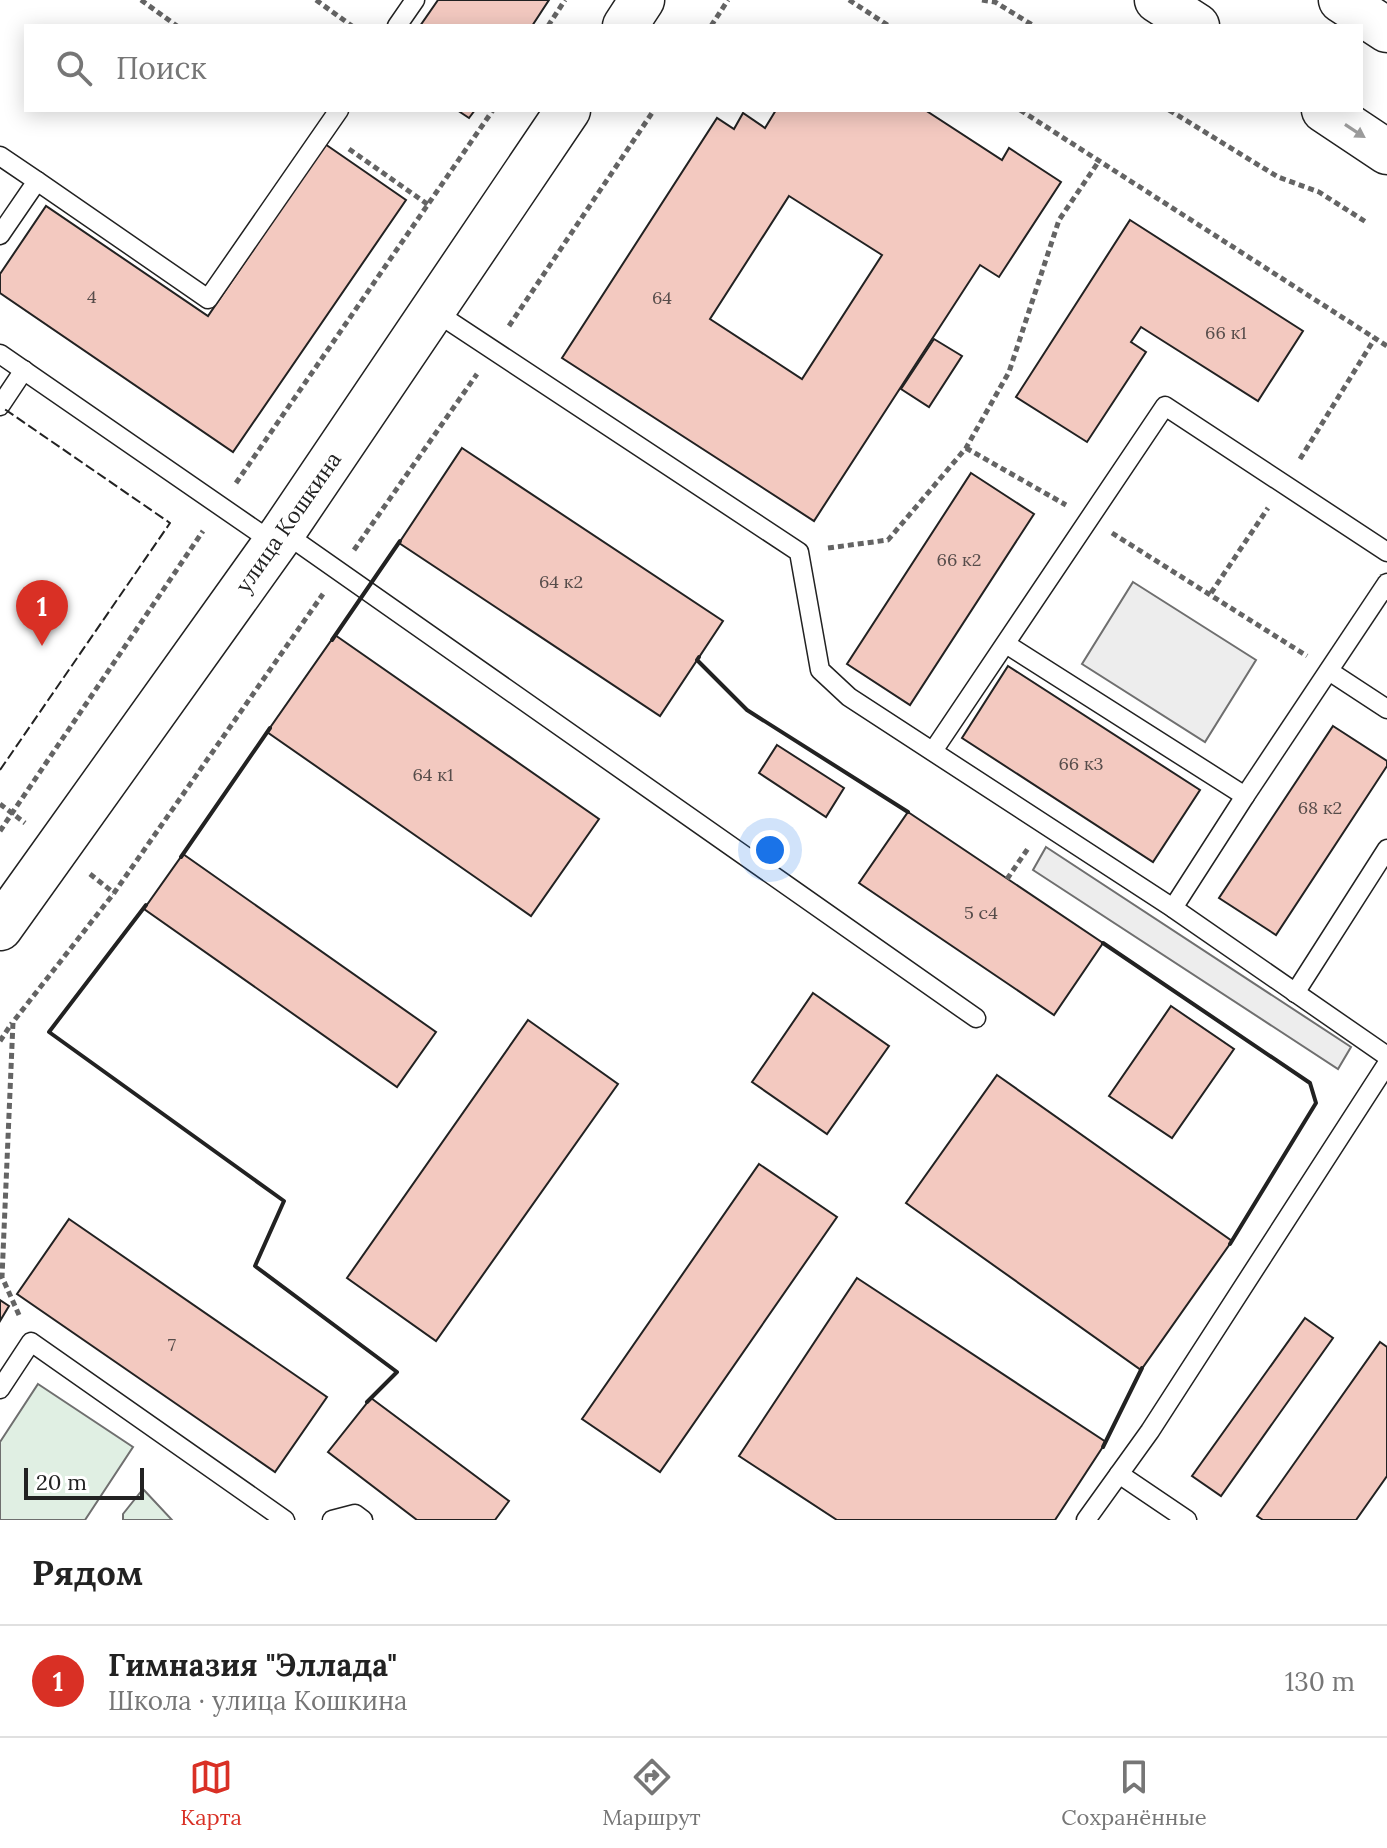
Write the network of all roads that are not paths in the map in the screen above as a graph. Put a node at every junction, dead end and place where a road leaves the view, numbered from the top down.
1 (415, 0) edge
2 (642, 0) edge
3 (1157, 0) edge
4 (1341, 0) edge
5 (398, 24) edge
6 (626, 24) edge
7 (1194, 24) edge
8 (1387, 30) edge
9 (338, 112) edge
10 (567, 112) edge
11 (1327, 112) edge
12 (1387, 152) edge
13 (0, 156) edge
14 (37, 181) junction
15 (0, 235) edge
16 (434, 311) junction
17 (0, 354) edge
18 (24, 370) junction
19 (0, 406) edge
20 (278, 538) junction
21 (1387, 552) edge
22 (1387, 583) edge
23 (1006, 644) junction
24 (1329, 671) junction
25 (1387, 709) edge
26 (933, 751) junction
27 (1245, 796) junction
28 (1387, 849) edge
29 (1173, 908) junction
30 (0, 928) edge
31 (1295, 993) junction
32 (976, 1018) dead end
33 (1387, 1056) edge
34 (1387, 1064) edge
35 (0, 1389) edge
36 (1119, 1474) junction
37 (285, 1520) edge
38 (332, 1520) edge
39 (363, 1520) edge
40 (1086, 1520) edge
41 (1187, 1520) edge

1 - 5 lane
2 - 6 main road
3 - 7 main road
4 - 8 main road
9 - 14 lane
10 - 16 main road, улица Кошкина
11 -> 12 main road
13 - 14 lane
14 - 15 lane
16 - 20 main road, улица Кошкина
16 - 26 lane
17 - 18 lane
18 - 19 lane
18 - 20 lane
20 - 30 main road, улица Кошкина
20 - 32 lane
21 - 23 lane
22 - 24 lane
23 - 26 lane
23 - 27 lane
24 - 25 lane
24 - 27 lane
26 - 29 lane
27 - 29 lane
28 - 31 lane
29 - 31 lane
31 - 33 lane
34 - 36 lane
35 - 37 lane
36 - 40 lane
36 - 41 lane
38 - 39 lane

